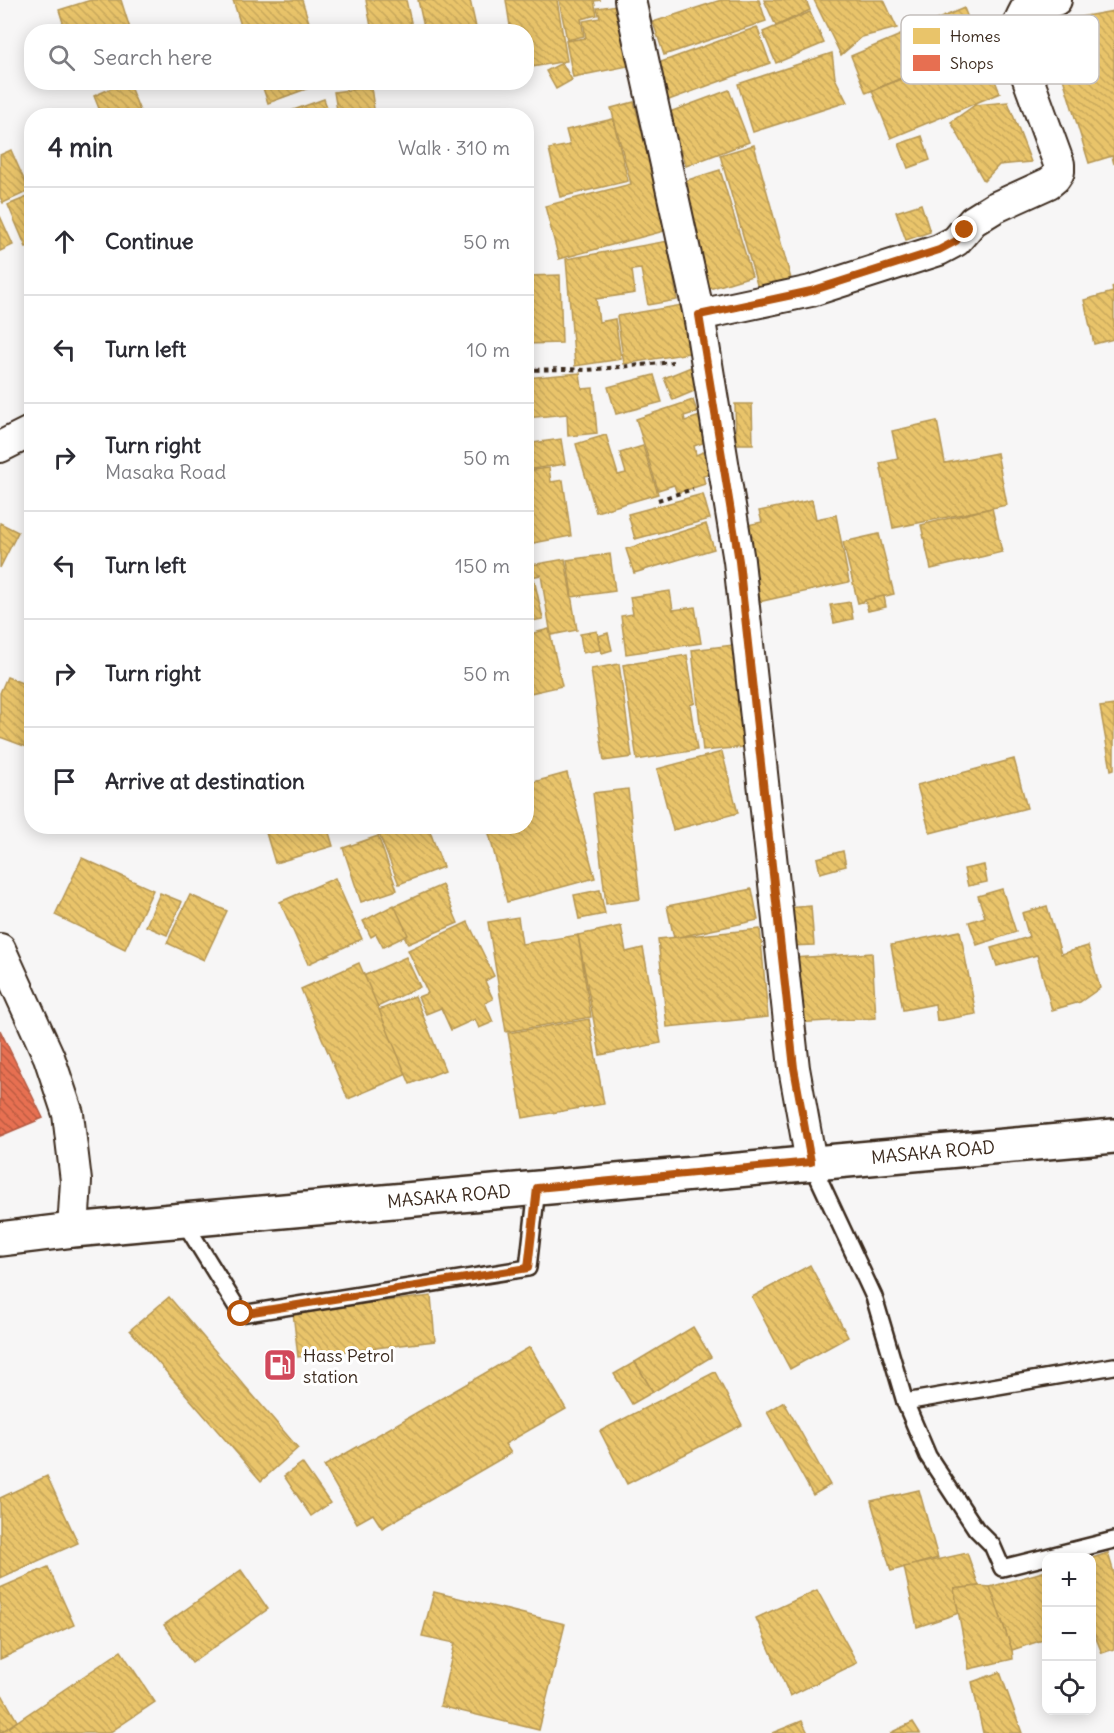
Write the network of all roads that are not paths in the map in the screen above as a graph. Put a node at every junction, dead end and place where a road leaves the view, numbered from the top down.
1 (630, 0) edge
2 (1056, 0) edge
3 (1022, 15) edge
4 (1031, 84) edge
5 (699, 315) junction
6 (24, 435) edge
7 (0, 447) edge
8 (0, 948) edge
9 (1114, 1136) edge
10 (811, 1162) junction
11 (537, 1188) junction
12 (183, 1220) junction
13 (74, 1230) junction
14 (0, 1239) edge
15 (1114, 1366) edge
16 (905, 1402) junction
17 (1114, 1540) edge

1 - 5 street
2 - 3 street
4 - 5 street
5 - 10 street
6 - 7 street
8 - 13 street
9 - 10 main road, MASAKA ROAD
10 - 11 main road, MASAKA ROAD
10 - 16 lane
11 - 12 main road, MASAKA ROAD
11 - 12 lane
12 - 13 main road, MASAKA ROAD
13 - 14 main road, MASAKA ROAD
15 - 16 lane
16 - 17 lane

